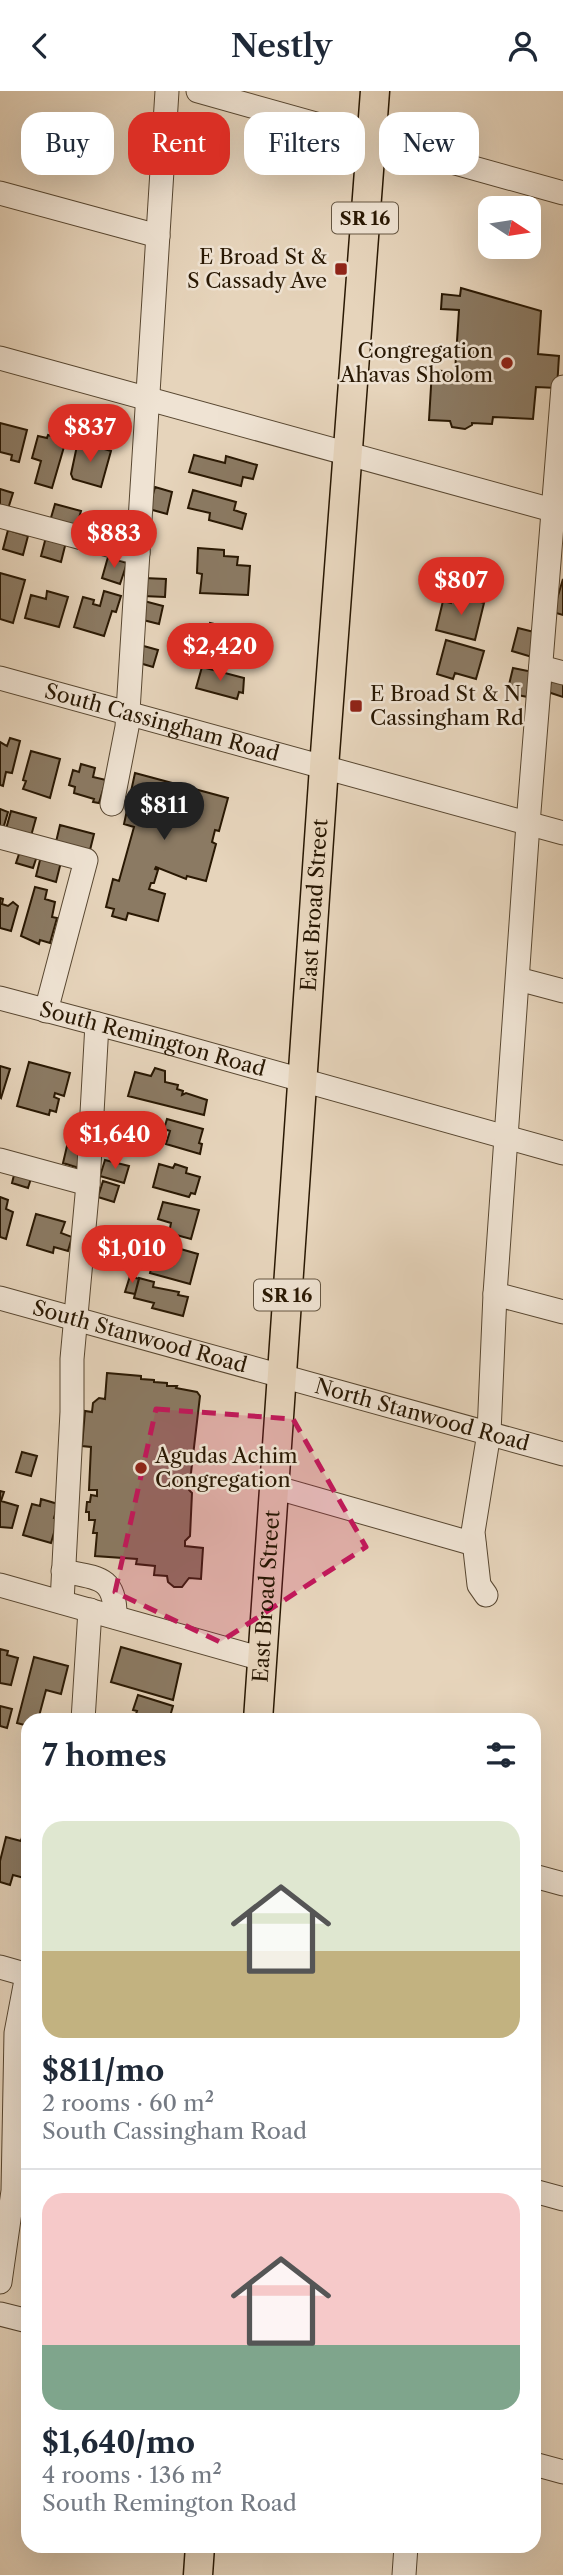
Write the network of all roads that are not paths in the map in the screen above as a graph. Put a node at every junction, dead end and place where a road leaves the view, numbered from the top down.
1 (167, 91) edge
2 (198, 91) edge
3 (375, 91) edge
4 (371, 139) junction
5 (0, 193) edge
6 (563, 193) edge
7 (158, 236) junction
8 (0, 358) edge
9 (563, 387) edge
10 (148, 398) junction
11 (348, 453) junction
12 (558, 511) edge
13 (0, 516) edge
14 (138, 553) junction
15 (552, 670) edge
16 (0, 678) edge
17 (128, 713) junction
18 (324, 767) junction
19 (112, 804) dead end
20 (528, 824) junction
21 (563, 834) edge
22 (0, 837) edge
23 (518, 979) junction
24 (563, 991) edge
25 (0, 998) edge
26 (46, 1011) junction
27 (97, 1024) junction
28 (303, 1081) junction
29 (507, 1138) junction
30 (563, 1153) edge
31 (0, 1160) edge
32 (88, 1184) junction
33 (495, 1294) junction
34 (0, 1298) edge
35 (563, 1312) edge
36 (76, 1319) junction
37 (282, 1375) junction
38 (489, 1433) junction
39 (563, 1454) edge
40 (274, 1487) junction
41 (474, 1544) junction
42 (63, 1571) junction
43 (0, 1585) edge
44 (486, 1595) dead end
45 (62, 1602) junction
46 (90, 1610) junction
47 (115, 1617) junction
48 (261, 1658) junction
49 (83, 1713) edge
50 (258, 1713) edge
51 (541, 1878) edge
52 (563, 1884) edge
53 (0, 1967) edge
54 (21, 1973) edge
55 (21, 2009) edge
56 (21, 2146) edge
57 (20, 2182) edge
58 (541, 2193) edge
59 (563, 2199) edge
60 (0, 2282) edge
61 (0, 2313) edge
62 (21, 2320) edge
63 (541, 2466) edge
64 (563, 2472) edge
65 (200, 2553) edge
66 (406, 2553) edge
67 (198, 2575) edge
68 (404, 2575) edge

1 - 7 street
2 - 4 street
3 - 4 main road, East Broad Street / SR 16
4 - 6 street
4 - 11 main road, East Broad Street / SR 16
5 - 7 street
7 - 10 street
8 - 10 street
9 - 12 street
10 - 11 street
10 - 14 street
11 - 12 street
11 - 18 main road, East Broad Street / SR 16
12 - 15 street
13 - 14 street
14 - 17 street
15 - 20 street
16 - 17 street, South Cassingham Road
17 - 18 street, South Cassingham Road
17 - 19 street
18 - 20 street, South Cassingham Road
18 - 28 main road, East Broad Street / SR 16
20 - 21 street, South Cassingham Road
20 - 23 street
22 - 26 street
23 - 24 street
23 - 29 street
25 - 26 street, South Remington Road
26 - 27 street, South Remington Road
27 - 28 street, South Remington Road
27 - 32 street
28 - 29 street, South Remington Road
28 - 37 main road, East Broad Street / SR 16
29 - 30 street, South Remington Road
29 - 33 street
31 - 32 street
32 - 36 street
33 - 35 street
33 - 38 street
34 - 36 street, South Stanwood Road
36 - 37 street, South Stanwood Road
36 - 42 street
37 - 38 street, North Stanwood Road
37 - 40 main road, East Broad Street / SR 16
38 - 39 street, North Stanwood Road
38 - 41 street
40 - 41 street
40 - 48 main road, East Broad Street / SR 16
41 - 44 street
42 - 45 street
42 - 47 street
43 - 45 street
45 - 46 street
46 - 47 street
46 - 49 street
47 - 48 street
48 - 50 main road, East Broad Street / SR 16
51 - 52 street
53 - 54 street
55 - 56 street
56 - 57 street
57 - 60 street
58 - 59 street
61 - 62 street
63 - 64 street
65 - 67 main road
66 - 68 street

